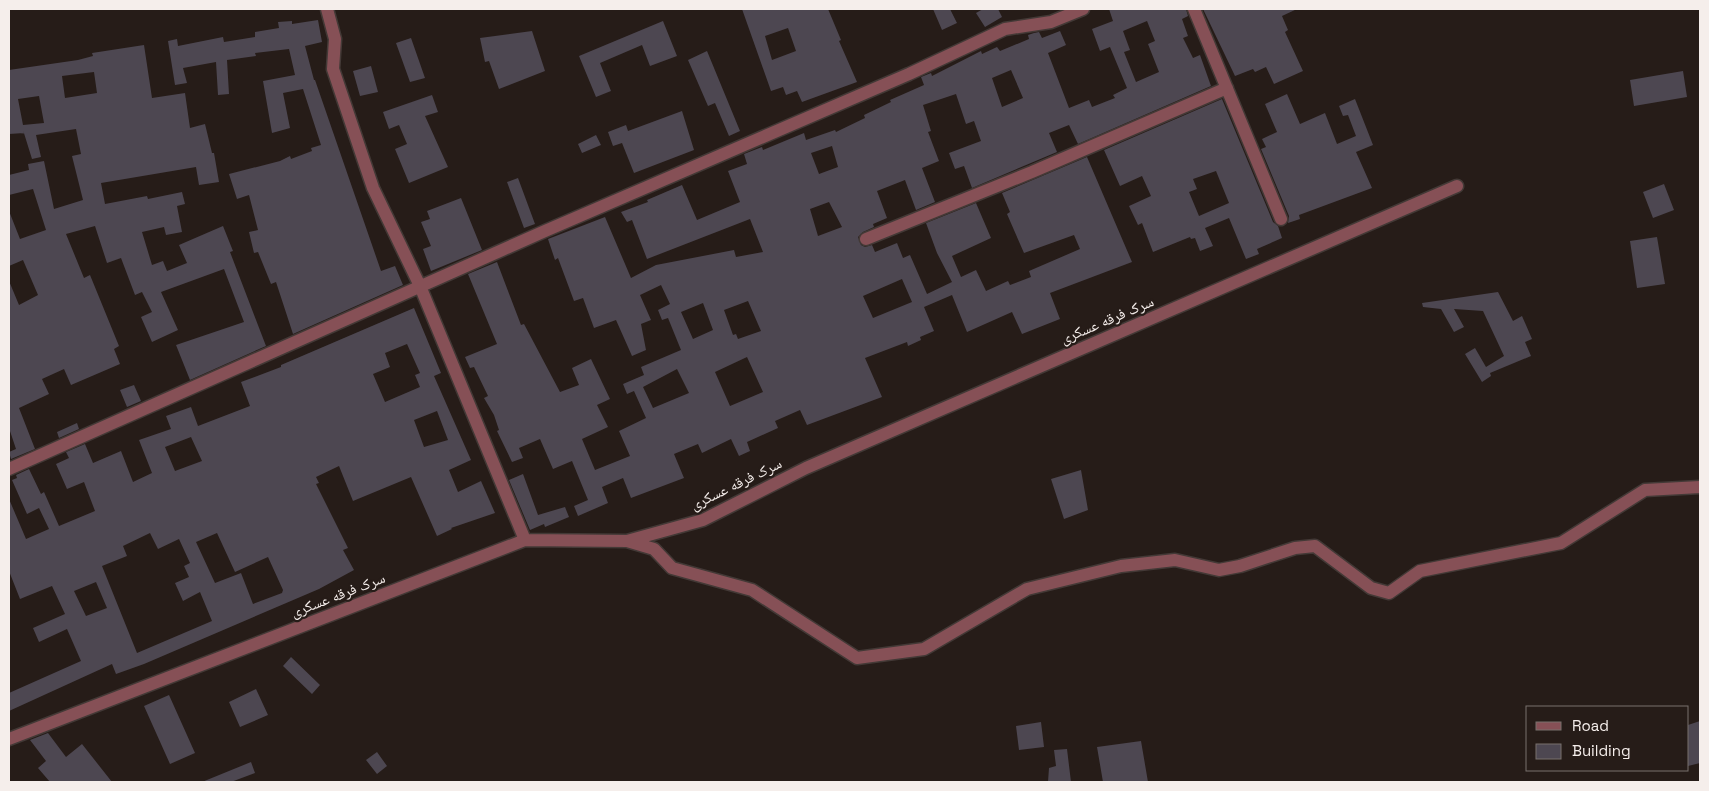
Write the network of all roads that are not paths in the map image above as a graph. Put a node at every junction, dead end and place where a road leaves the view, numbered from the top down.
1 (327, 9) edge
2 (1083, 9) edge
3 (1194, 9) edge
4 (1227, 88) junction
5 (1457, 186) dead end
6 (1281, 219) dead end
7 (866, 239) dead end
8 (420, 286) junction
9 (9, 469) edge
10 (1700, 487) edge
11 (525, 540) junction
12 (627, 541) junction
13 (9, 739) edge

1 - 8 street
2 - 8 street
3 - 4 street
4 - 6 street
4 - 7 street
5 - 12 street, سرک فرقه عسکری
8 - 9 street
8 - 11 street
10 - 12 street
11 - 12 street, سرک فرقه عسکری
11 - 13 street, سرک فرقه عسکری

